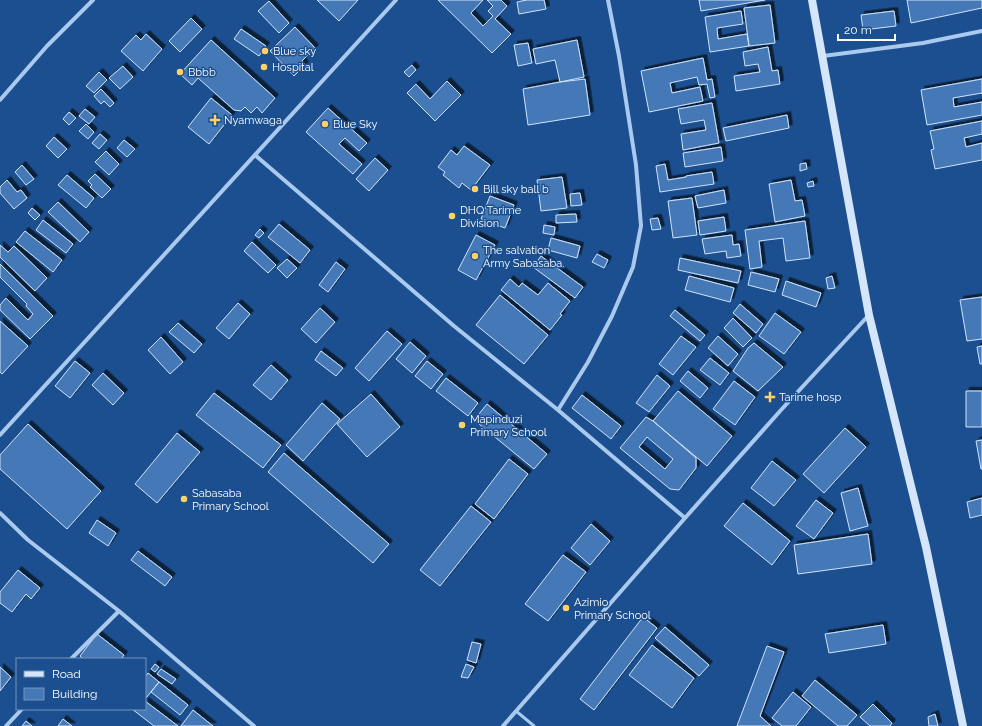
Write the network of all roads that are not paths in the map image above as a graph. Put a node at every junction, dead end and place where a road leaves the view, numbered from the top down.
1 (93, 0) edge
2 (396, 0) edge
3 (608, 0) edge
4 (812, 0) edge
5 (982, 31) edge
6 (823, 56) junction
7 (0, 100) edge
8 (255, 155) junction
9 (869, 315) junction
10 (558, 410) junction
11 (0, 435) edge
12 (0, 513) edge
13 (684, 518) junction
14 (119, 611) junction
15 (73, 658) edge
16 (21, 710) edge
17 (516, 711) junction
18 (6, 726) edge
19 (254, 726) edge
20 (503, 726) edge
21 (534, 726) edge
22 (963, 726) edge

1 - 7 street
2 - 8 street
3 - 10 street
4 - 6 main road
5 - 6 street
6 - 9 main road
8 - 10 street
8 - 11 street
9 - 13 street
9 - 22 main road
10 - 13 street
12 - 14 street
13 - 17 street
14 - 15 street
14 - 19 street
16 - 18 street
17 - 20 street
17 - 21 lane

